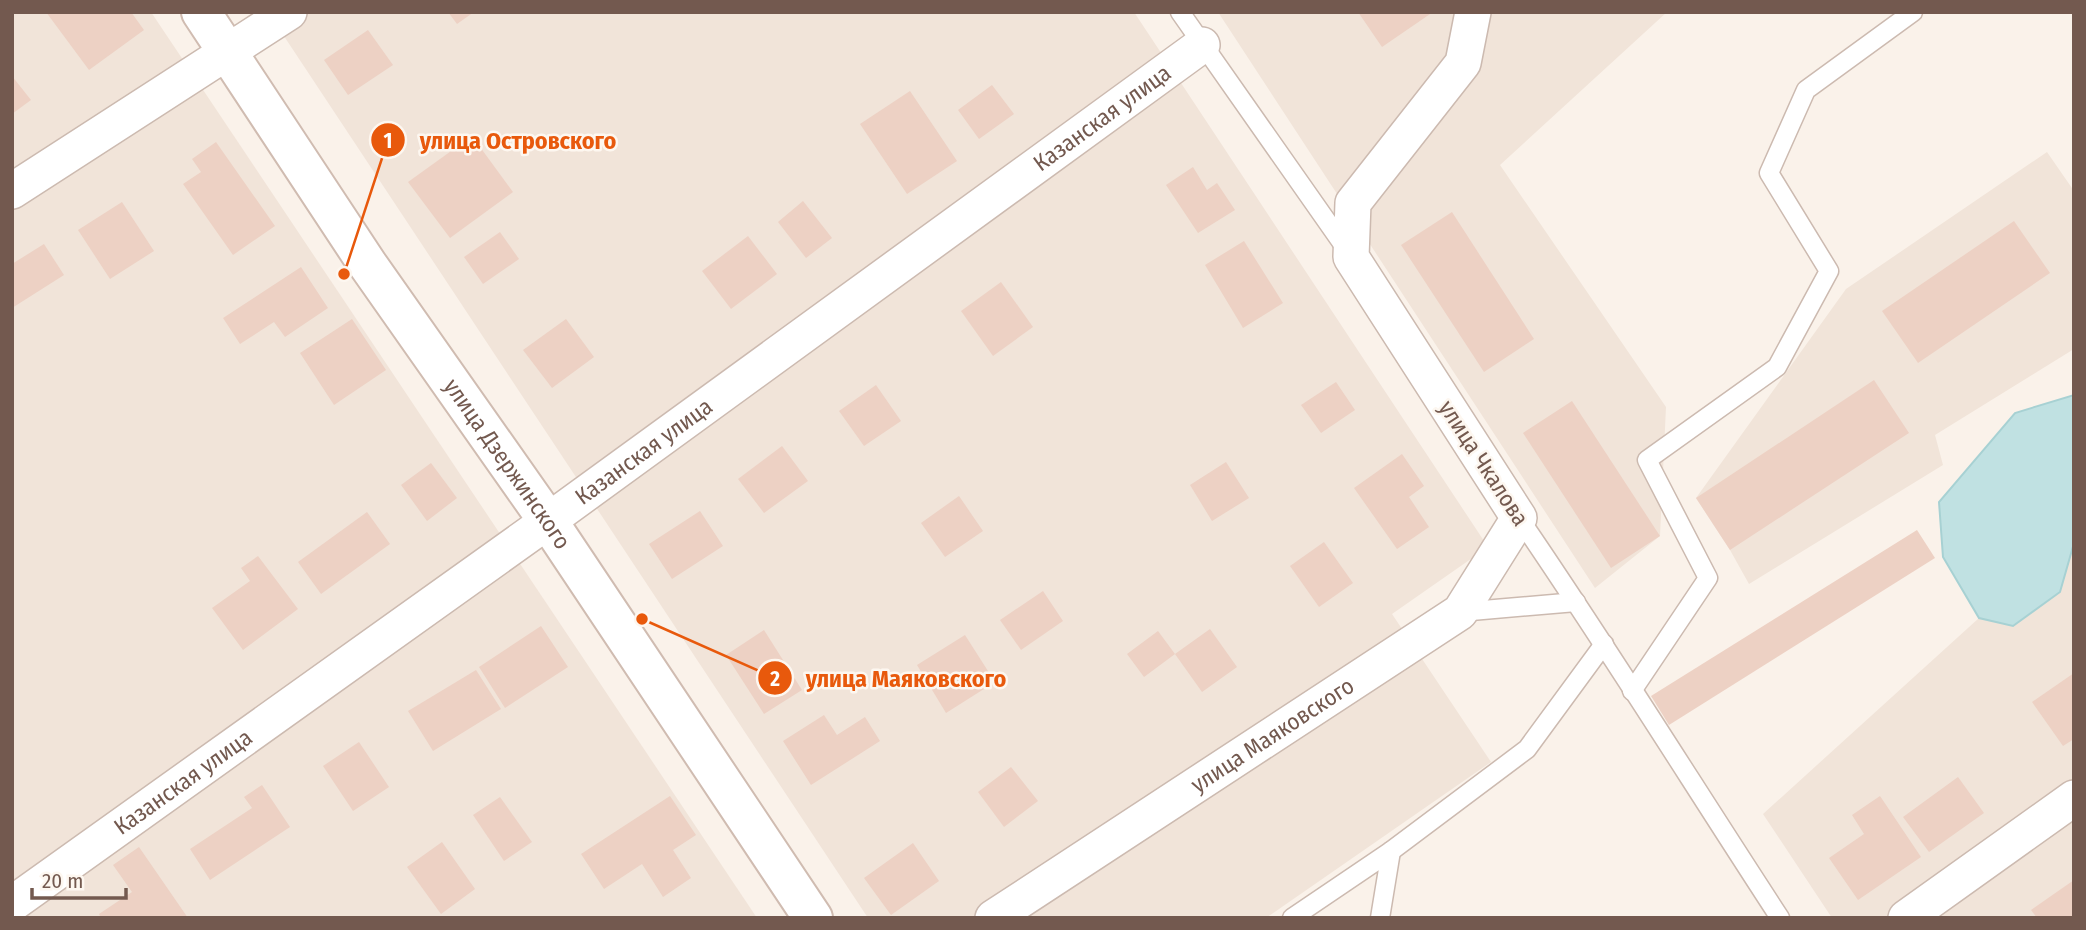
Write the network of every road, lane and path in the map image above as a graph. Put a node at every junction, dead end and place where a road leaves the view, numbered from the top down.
1 (201, 12) edge
2 (289, 12) edge
3 (1180, 12) edge
4 (1473, 12) edge
5 (1913, 12) edge
6 (1202, 45) junction
7 (227, 53) junction
8 (12, 191) edge
9 (1351, 257) junction
10 (1519, 518) junction
11 (548, 521) junction
12 (1576, 602) junction
13 (1460, 612) junction
14 (1604, 643) junction
15 (1632, 691) junction
16 (2074, 798) edge
17 (1391, 851) junction
18 (12, 904) edge
19 (814, 918) edge
20 (993, 918) edge
21 (1292, 918) edge
22 (1380, 918) edge
23 (1780, 918) edge
24 (1906, 918) edge

1 - 7 street, улица Дзержинского
2 - 7 street
3 - 6 lane, улица Чкалова
4 - 9 street
5 - 15 lane
6 - 9 lane, улица Чкалова
6 - 11 street, Казанская улица
7 - 8 street
7 - 11 street, улица Дзержинского
9 - 10 street, улица Чкалова
10 - 12 lane, улица Чкалова
10 - 13 street, улица Маяковского
11 - 18 street, Казанская улица
11 - 19 street, улица Дзержинского
12 - 13 lane
12 - 14 lane, улица Чкалова
13 - 20 street, улица Маяковского
14 - 15 lane, улица Чкалова
14 - 17 lane
15 - 23 lane, улица Чкалова
16 - 24 street
17 - 21 lane
17 - 22 lane

